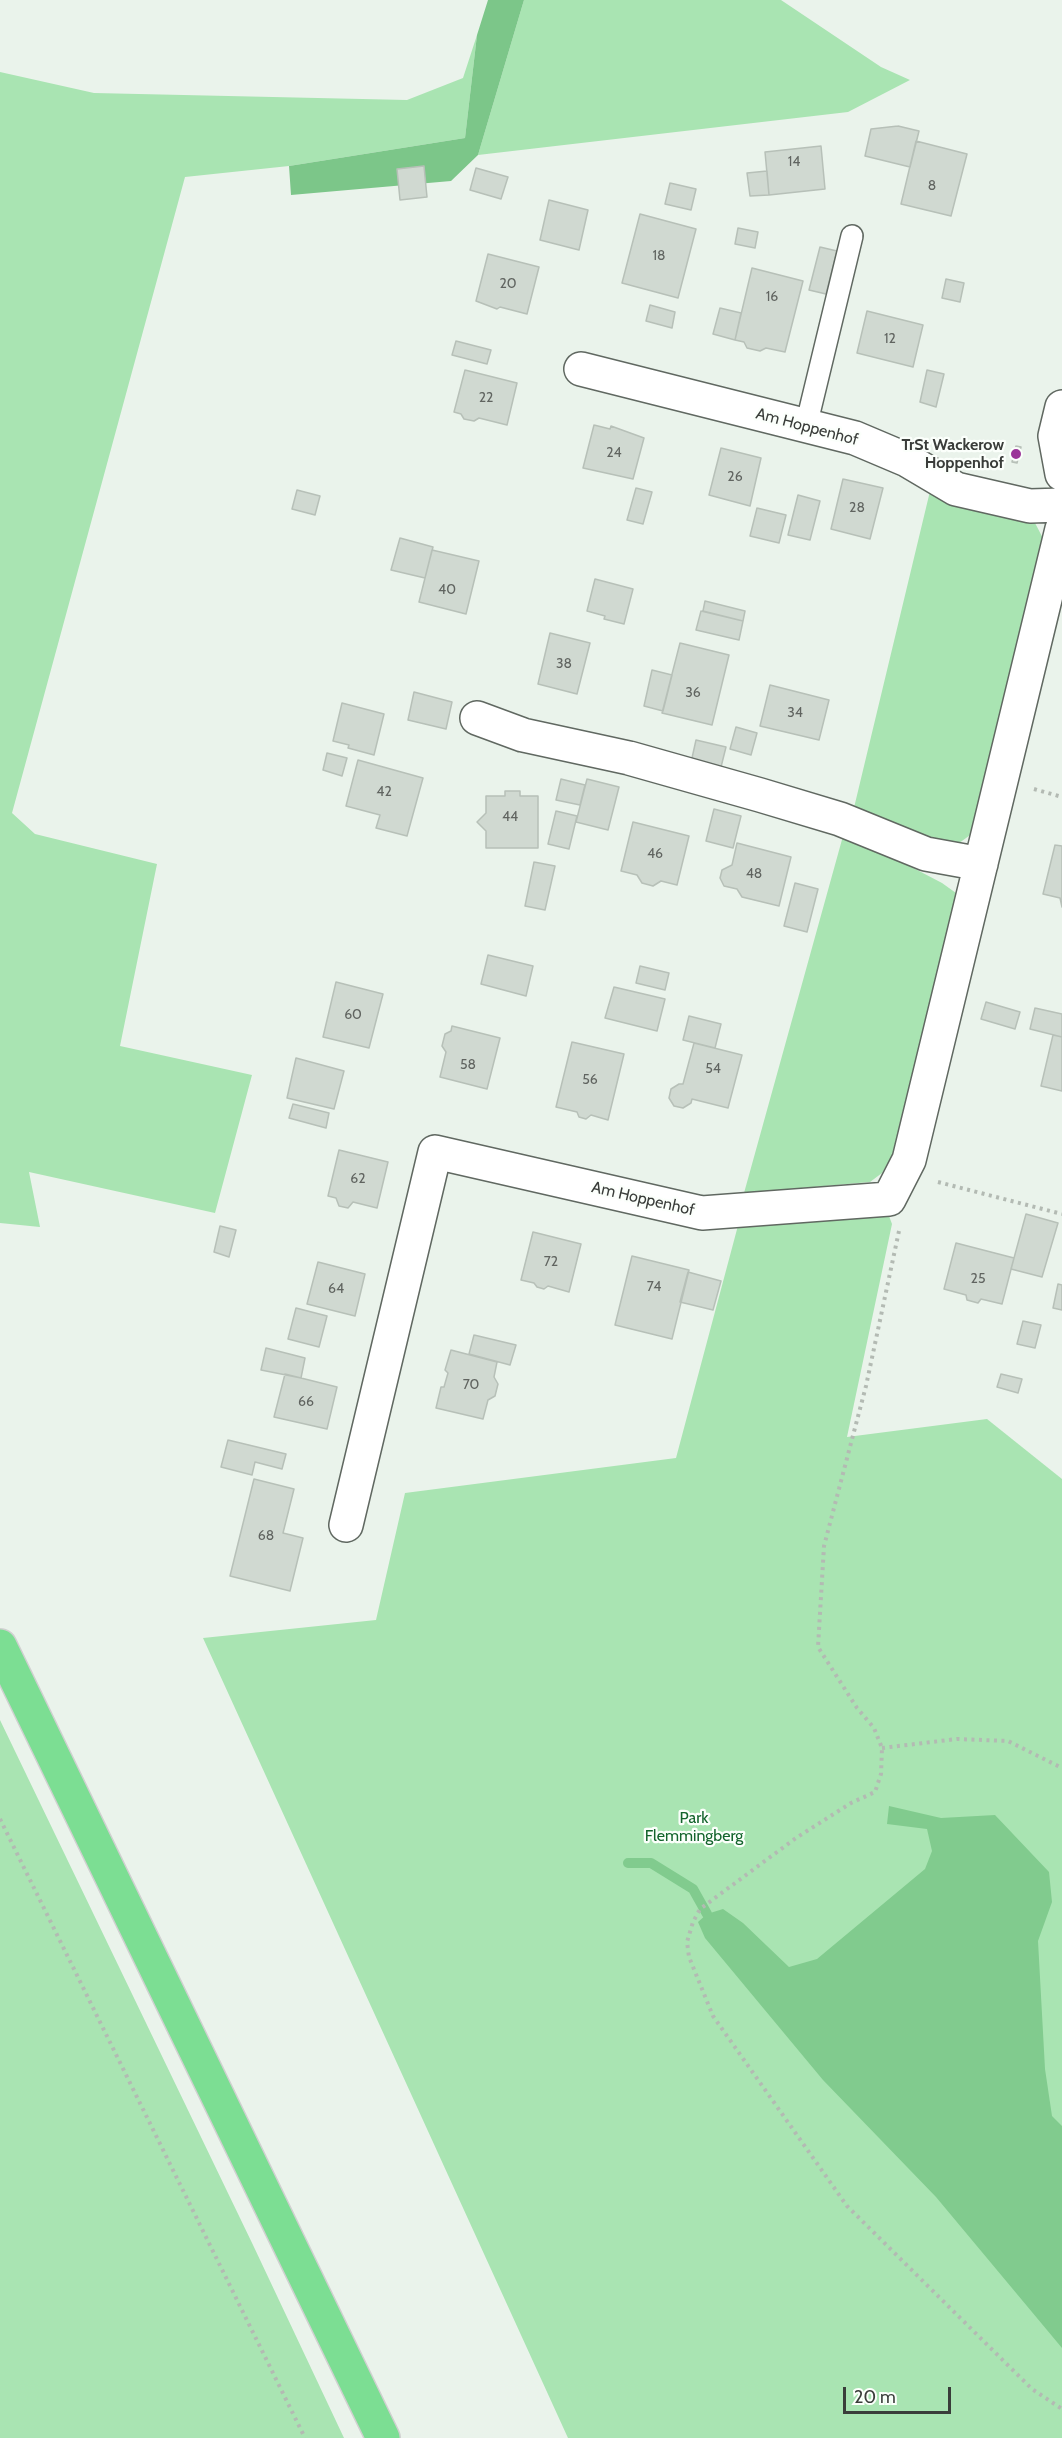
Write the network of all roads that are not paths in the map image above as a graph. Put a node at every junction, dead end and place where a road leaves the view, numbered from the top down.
1 (852, 236) dead end
2 (581, 369) dead end
3 (1062, 407) edge
4 (806, 426) junction
5 (1062, 474) edge
6 (1062, 505) edge
7 (1062, 529) edge
8 (477, 718) dead end
9 (981, 864) junction
10 (346, 1525) dead end
11 (0, 1646) edge
12 (383, 2438) edge

1 - 4 lane
2 - 4 street, Am Hoppenhof
3 - 5 street
4 - 6 street, Am Hoppenhof
7 - 9 street
8 - 9 street
9 - 10 street, Am Hoppenhof
11 - 12 highway

